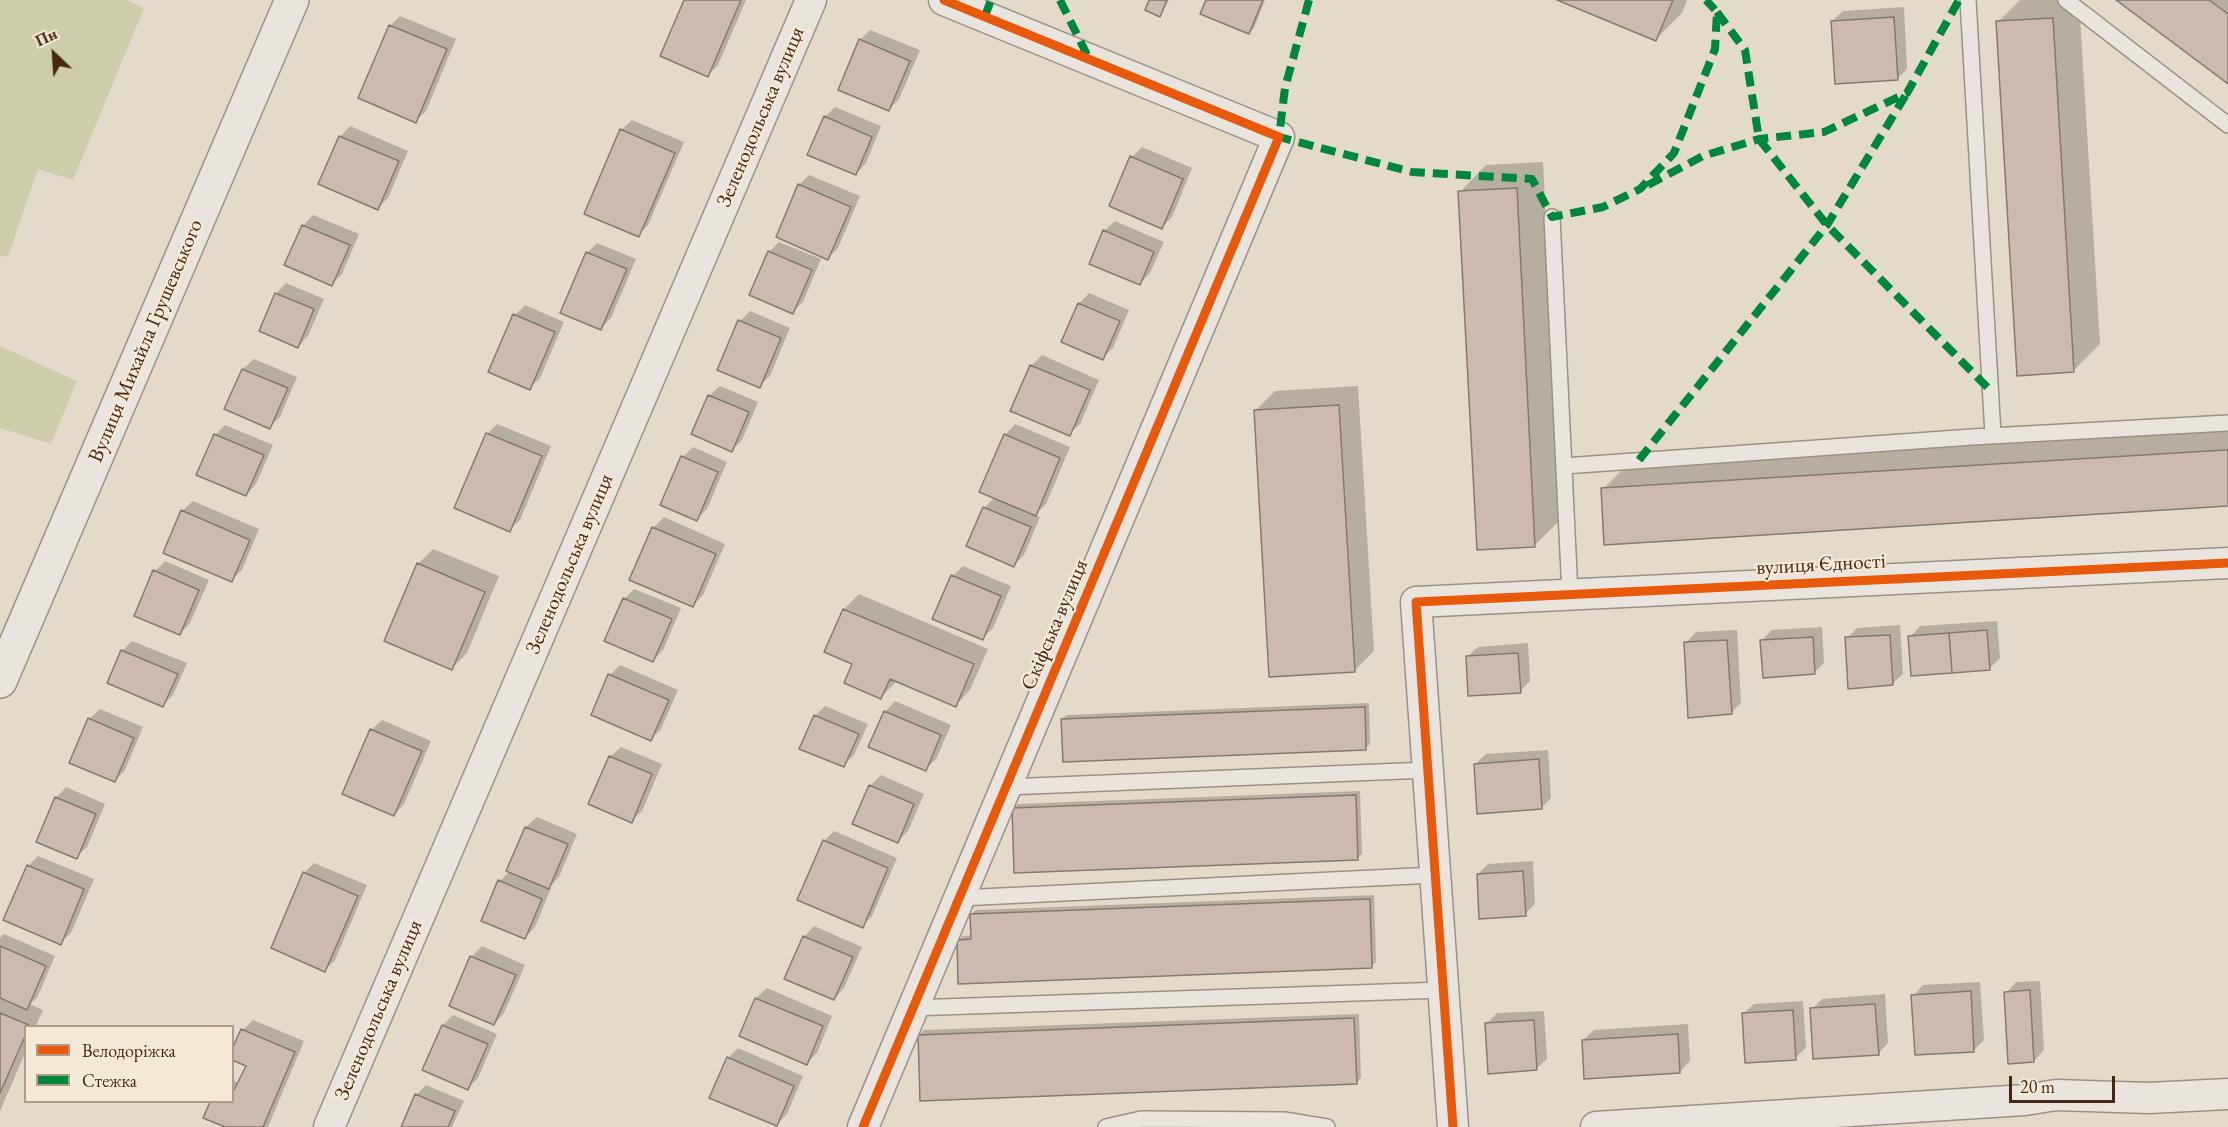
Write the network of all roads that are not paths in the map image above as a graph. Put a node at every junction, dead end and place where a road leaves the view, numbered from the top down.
1 (292, 0) edge
2 (811, 0) edge
3 (944, 0) edge
4 (1968, 0) edge
5 (2066, 0) edge
6 (2228, 125) edge
7 (1552, 217) dead end
8 (2228, 423) edge
9 (1993, 435) junction
10 (1564, 466) junction
11 (2228, 563) edge
12 (1570, 595) junction
13 (0, 681) edge
14 (1428, 771) junction
15 (1006, 788) junction
16 (1435, 875) junction
17 (960, 898) junction
18 (1443, 990) junction
19 (911, 1008) junction
20 (2228, 1094) edge
21 (329, 1127) edge
22 (863, 1127) edge
23 (1106, 1127) edge
24 (1327, 1127) edge
25 (1453, 1127) edge
26 (1596, 1127) edge

1 - 13 street, Вулиця Михайла Грушевського
2 - 21 street, Зеленодольська вулиця
3 - 15 street, Скіфська вулиця
4 - 9 lane
5 - 6 lane
7 - 10 lane
8 - 9 lane
9 - 10 lane
10 - 12 lane
11 - 12 street, вулиця Єдності
12 - 14 street, вулиця Єдності
14 - 15 lane
14 - 16 street
15 - 17 street, Скіфська вулиця
16 - 17 lane
16 - 18 street
17 - 19 street, Скіфська вулиця
18 - 19 lane
18 - 25 street
19 - 22 street, Скіфська вулиця
20 - 26 street
23 - 24 lane

